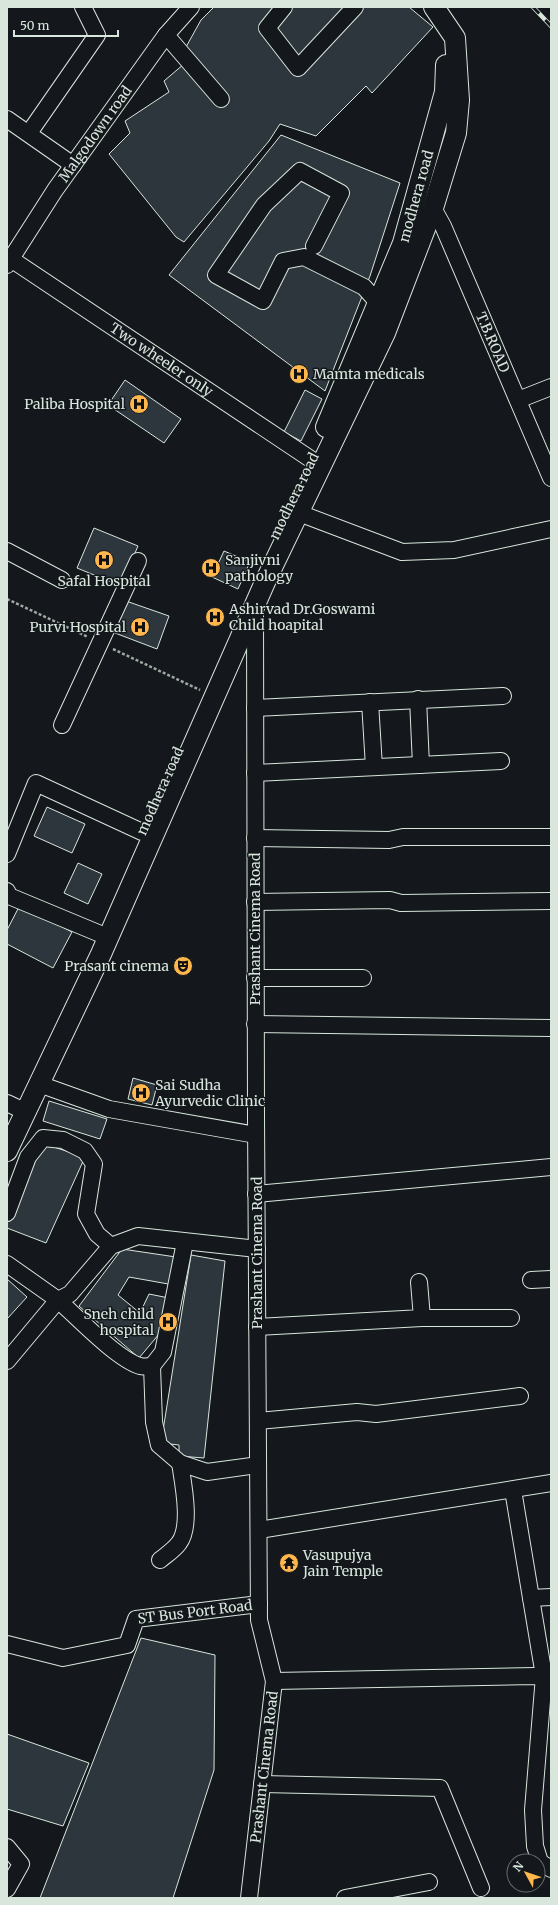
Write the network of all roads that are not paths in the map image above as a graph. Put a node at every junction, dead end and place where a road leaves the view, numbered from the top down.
1 (83, 7) edge
2 (191, 7) edge
3 (284, 7) edge
4 (355, 7) edge
5 (434, 7) edge
6 (166, 35) junction
7 (446, 35) junction
8 (221, 99) dead end
9 (7, 119) edge
10 (29, 133) junction
11 (73, 165) junction
12 (433, 208) junction
13 (314, 246) dead end
14 (9, 262) edge
15 (379, 304) junction
16 (551, 387) edge
17 (518, 400) junction
18 (312, 460) junction
19 (551, 478) edge
20 (299, 513) junction
21 (551, 529) edge
22 (7, 551) edge
23 (138, 561) dead end
24 (62, 580) dead end
25 (255, 604) junction
26 (503, 696) dead end
27 (418, 699) junction
28 (370, 702) junction
29 (255, 708) junction
30 (62, 725) dead end
31 (501, 761) dead end
32 (421, 765) junction
33 (374, 768) junction
34 (255, 774) junction
35 (142, 832) junction
36 (551, 837) edge
37 (255, 838) junction
38 (7, 854) edge
39 (7, 891) edge
40 (551, 901) edge
41 (255, 902) junction
42 (98, 933) junction
43 (256, 978) junction
44 (363, 978) dead end
45 (255, 1024) junction
46 (551, 1028) edge
47 (39, 1084) junction
48 (14, 1111) edge
49 (256, 1135) junction
50 (7, 1151) edge
51 (551, 1167) edge
52 (256, 1194) junction
53 (7, 1213) edge
54 (185, 1242) junction
55 (111, 1246) junction
56 (257, 1250) junction
57 (7, 1264) edge
58 (551, 1279) edge
59 (531, 1280) dead end
60 (419, 1282) dead end
61 (58, 1300) junction
62 (422, 1318) junction
63 (511, 1318) dead end
64 (257, 1327) junction
65 (7, 1361) edge
66 (152, 1366) junction
67 (520, 1396) dead end
68 (258, 1422) junction
69 (180, 1463) junction
70 (258, 1465) junction
71 (551, 1483) edge
72 (513, 1490) junction
73 (259, 1530) junction
74 (160, 1560) dead end
75 (551, 1597) edge
76 (531, 1598) junction
77 (259, 1604) junction
78 (7, 1644) edge
79 (547, 1677) edge
80 (274, 1681) junction
81 (262, 1784) junction
82 (7, 1847) edge
83 (551, 1869) edge
84 (429, 1882) dead end
85 (481, 1888) dead end
86 (7, 1889) edge
87 (248, 1898) edge
88 (345, 1898) edge

1 - 10 street
2 - 6 street, Malgodown road
3 - 4 street
5 - 7 main road
6 - 8 street
6 - 11 street, Malgodown road
7 - 12 main road
7 - 15 main road, modhera road
9 - 10 street
10 - 11 street
11 - 14 street, Malgodown road
12 - 17 street, T.B.ROAD
12 - 20 main road
13 - 15 street
14 - 18 street, Two wheeler only
15 - 18 main road, modhera road
16 - 17 street
17 - 19 street, T.B.ROAD
18 - 35 main road, modhera road
20 - 21 street
20 - 25 main road
22 - 24 street
23 - 30 street
25 - 29 street, Prashant Cinema Road
25 - 47 main road
26 - 27 street
27 - 28 street
27 - 32 street
28 - 29 street
28 - 33 street
29 - 34 street, Prashant Cinema Road
31 - 32 street
32 - 33 street
33 - 34 street
34 - 37 street, Prashant Cinema Road
35 - 38 street
35 - 42 main road, modhera road
36 - 37 street
37 - 41 street, Prashant Cinema Road
39 - 42 street
40 - 41 street
41 - 43 street, Prashant Cinema Road
42 - 48 main road, modhera road
43 - 44 street
43 - 45 street, Prashant Cinema Road
45 - 46 street
45 - 49 street, Prashant Cinema Road
47 - 48 main road
47 - 49 street
48 - 50 main road
49 - 52 street, Prashant Cinema Road
51 - 52 street
52 - 56 street, Prashant Cinema Road
53 - 55 street
54 - 55 street
54 - 56 street
54 - 66 street
55 - 61 street
56 - 64 street, Prashant Cinema Road
57 - 61 street
58 - 59 street
60 - 62 street
61 - 65 street
61 - 66 street
62 - 63 street
62 - 64 street
64 - 68 street, Prashant Cinema Road
66 - 69 street
67 - 68 street
68 - 70 street, Prashant Cinema Road
69 - 70 street
69 - 74 street
70 - 73 street, Prashant Cinema Road
71 - 72 street
72 - 73 street
72 - 76 street
73 - 77 street, Prashant Cinema Road
75 - 76 street
76 - 79 street
77 - 78 street, ST Bus Port Road
77 - 80 street, Prashant Cinema Road
79 - 80 street
79 - 83 street
80 - 81 street, Prashant Cinema Road
81 - 85 street
81 - 87 street, Prashant Cinema Road
82 - 86 street
84 - 88 street

